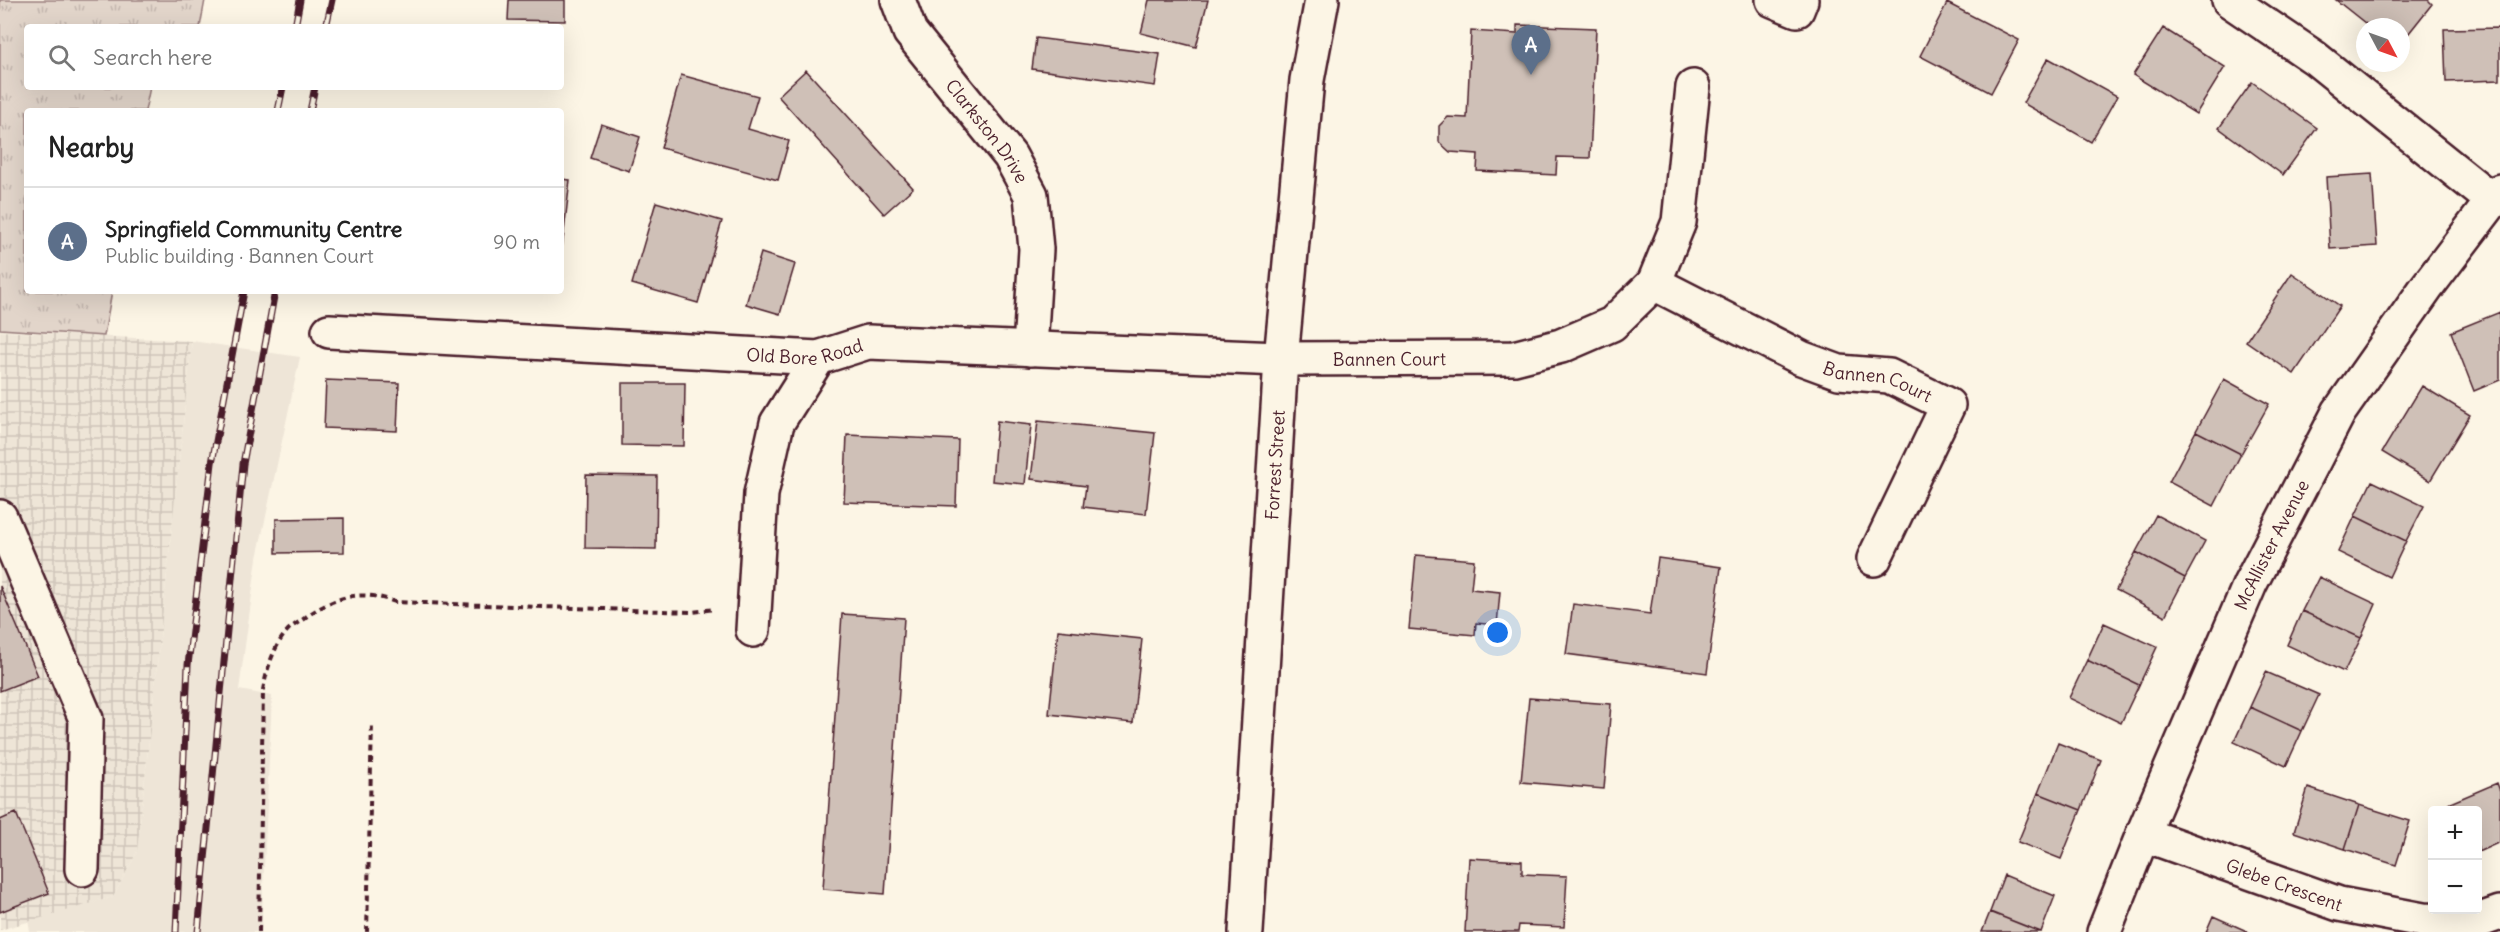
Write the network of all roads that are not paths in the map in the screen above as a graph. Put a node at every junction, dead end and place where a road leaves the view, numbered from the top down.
1 (898, 0) edge
2 (1323, 0) edge
3 (1773, 0) edge
4 (1801, 0) edge
5 (2229, 0) edge
6 (1693, 87) dead end
7 (2496, 196) edge
8 (1654, 283) junction
9 (329, 331) dead end
10 (1030, 349) junction
11 (818, 358) junction
12 (1281, 359) junction
13 (0, 517) edge
14 (1874, 559) dead end
15 (754, 618) road end
16 (2143, 834) junction
17 (82, 869) dead end
18 (2485, 922) edge
19 (1246, 932) edge
20 (2104, 932) edge

1 - 10 street, Clarkston Drive
2 - 12 street, Forrest Street
3 - 4 street
5 - 7 street
6 - 8 street, Bannen Court
7 - 16 street, McAllister Avenue
8 - 12 street, Bannen Court
8 - 14 street, Bannen Court
9 - 11 street, Old Bore Road
10 - 11 street, Old Bore Road
10 - 12 street, Old Bore Road
11 - 15 street
12 - 19 street, Forrest Street
13 - 17 street
16 - 18 street, Glebe Crescent
16 - 20 street, McAllister Avenue

